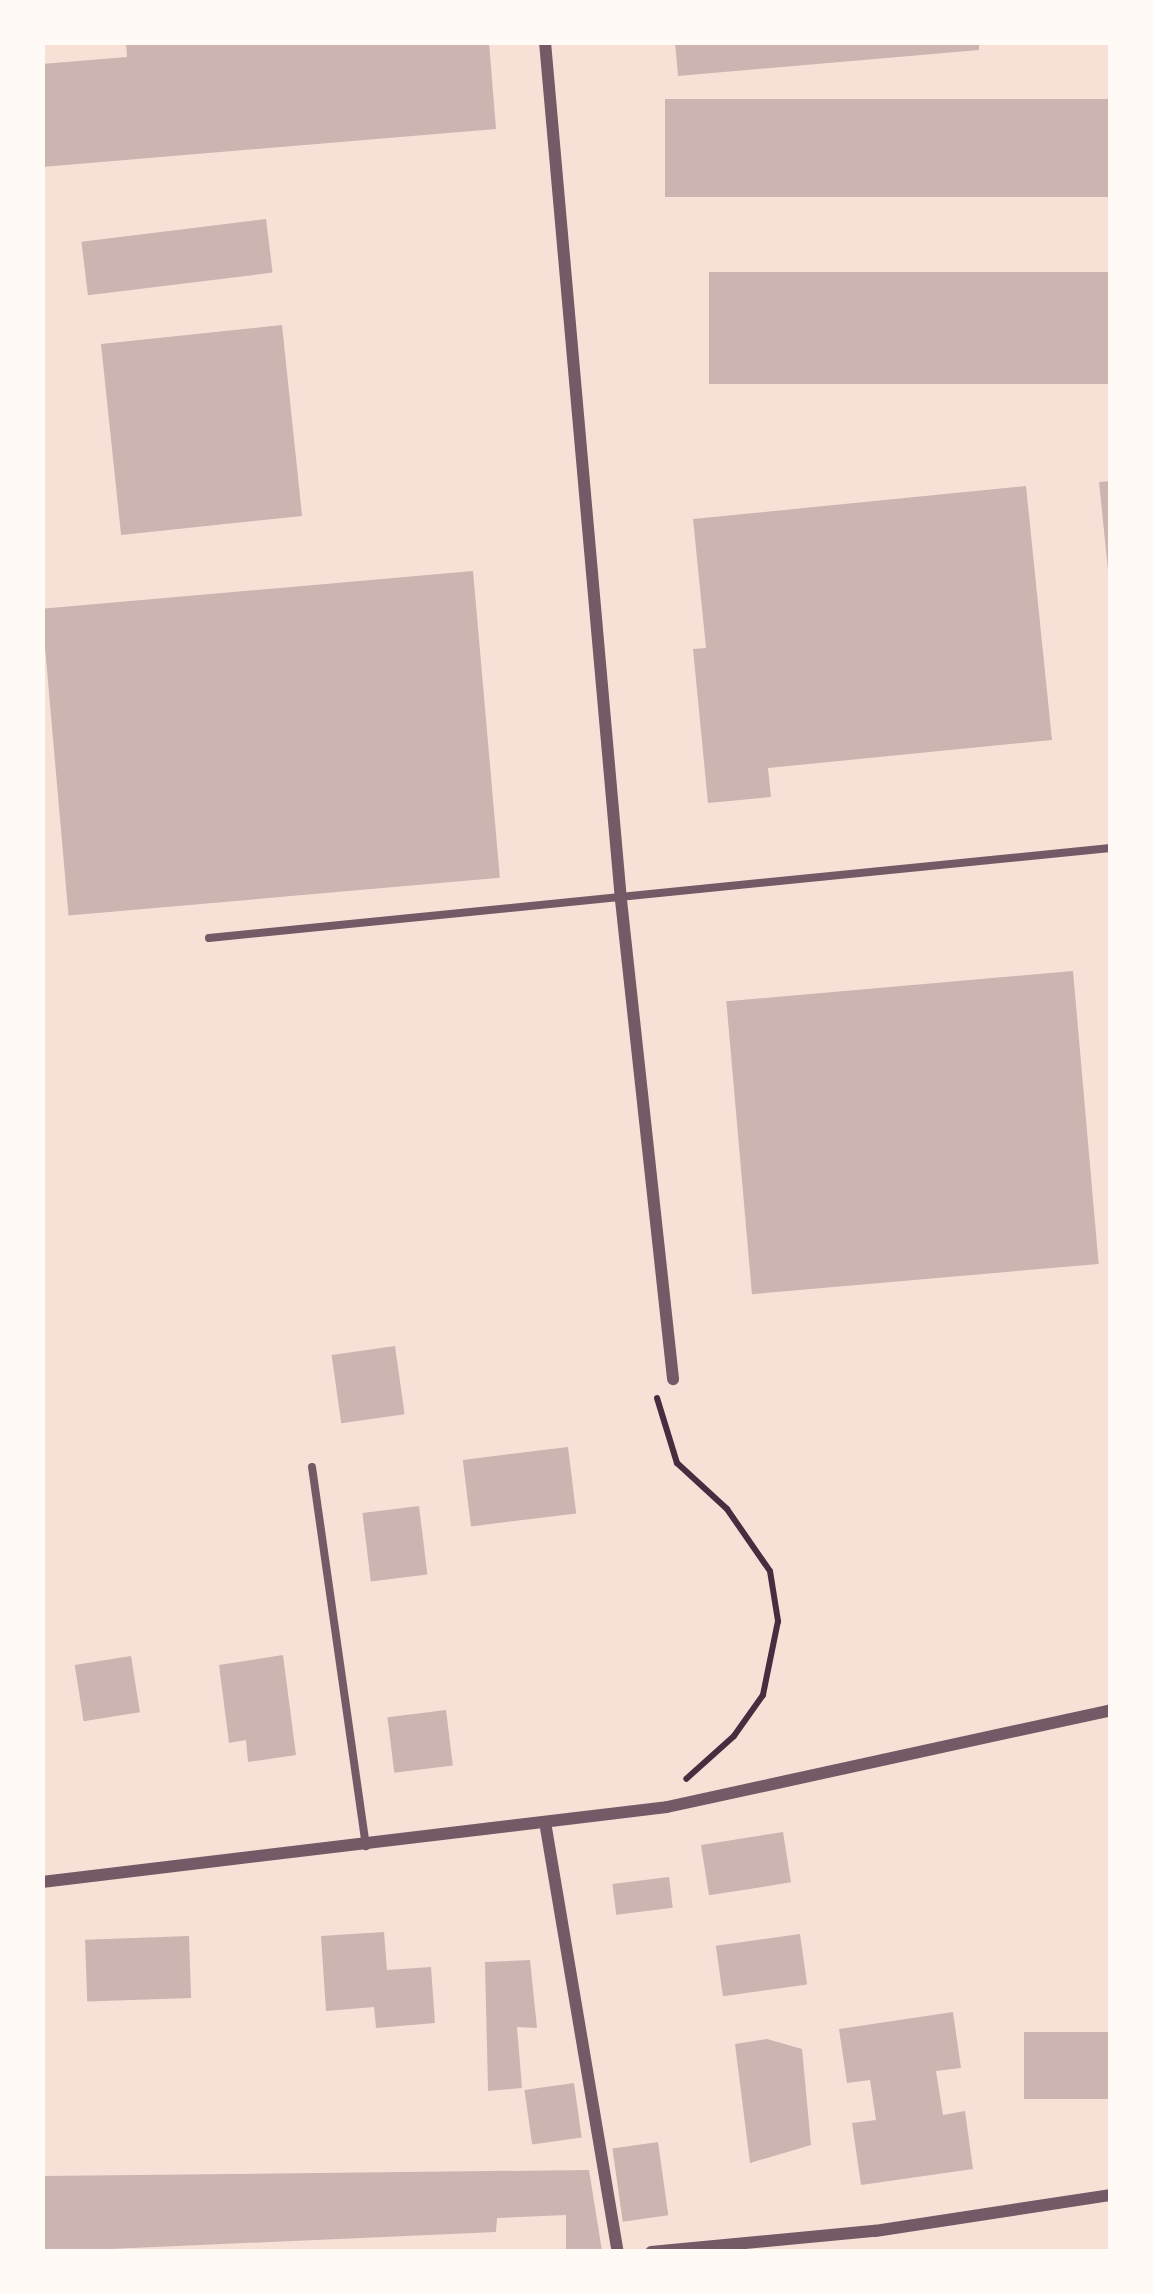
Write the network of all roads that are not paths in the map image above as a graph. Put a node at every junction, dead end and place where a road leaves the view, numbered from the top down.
1 (545, 42) edge
2 (1111, 848) edge
3 (621, 900) junction
4 (209, 938) dead end
5 (673, 1379) dead end
6 (312, 1468) dead end
7 (1111, 1710) edge
8 (545, 1822) junction
9 (366, 1847) junction
10 (42, 1882) edge
11 (1111, 2195) edge
12 (618, 2252) edge
13 (651, 2252) edge

1 - 3 street
2 - 3 lane
3 - 4 lane
3 - 5 street
6 - 9 lane
7 - 8 street
8 - 9 street
8 - 12 street
9 - 10 street
11 - 13 street

